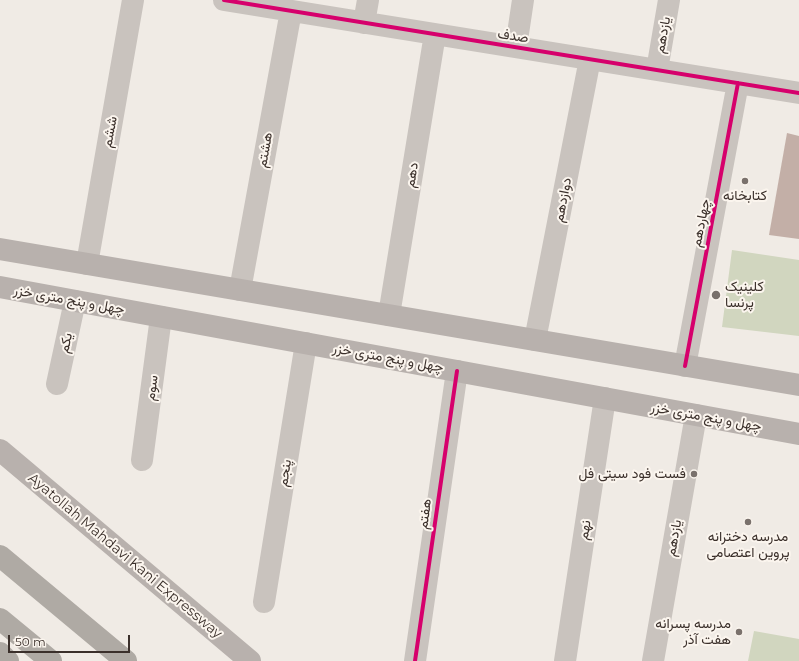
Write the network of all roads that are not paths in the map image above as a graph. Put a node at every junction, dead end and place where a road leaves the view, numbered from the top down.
1 (133, 0) edge
2 (224, 0) edge
3 (368, 0) edge
4 (524, 0) edge
5 (669, 0) edge
6 (291, 11) junction
7 (364, 22) junction
8 (435, 34) junction
9 (516, 47) junction
10 (590, 59) junction
11 (657, 70) junction
12 (738, 83) junction
13 (799, 93) edge
14 (0, 249) edge
15 (87, 264) junction
16 (0, 287) edge
17 (240, 290) junction
18 (75, 301) junction
19 (389, 315) junction
20 (161, 317) junction
21 (535, 340) junction
22 (306, 343) junction
23 (685, 366) junction
24 (457, 371) junction
25 (57, 384) dead end
26 (799, 385) edge
27 (605, 398) junction
28 (696, 415) junction
29 (799, 434) edge
30 (0, 437) edge
31 (0, 450) edge
32 (142, 460) dead end
33 (55, 497) junction
34 (0, 556) edge
35 (264, 602) dead end
36 (0, 619) edge
37 (0, 653) edge
38 (8, 661) edge
39 (50, 661) edge
40 (126, 661) edge
41 (250, 661) edge
42 (415, 661) edge
43 (564, 661) edge
44 (653, 661) edge

1 - 15 street, ششم
2 - 6 street, صدف
3 - 7 street
4 - 9 street
5 - 11 street, یازدهم
6 - 7 street, صدف
6 - 17 street, هشتم
7 - 8 street, صدف
8 - 9 street, صدف
8 - 19 street, دهم
9 - 10 street, صدف
10 - 11 street, صدف
10 - 21 street, دوازدهم
11 - 12 street, صدف
12 - 13 street, صدف
12 - 23 street, چهاردهم
14 - 15 main road
15 - 17 main road
16 - 18 main road, چهل و پنج متری خزر
17 - 19 main road
18 - 20 main road, چهل و پنج متری خزر
18 - 25 street, یکم
19 - 21 main road
20 - 22 main road, چهل و پنج متری خزر
20 - 32 street, سوم
21 - 23 main road
22 - 24 main road, چهل و پنج متری خزر
22 - 35 street, پنجم
23 - 26 main road
24 - 27 main road, چهل و پنج متری خزر
24 - 42 street, هفتم
27 - 28 main road, چهل و پنج متری خزر
27 - 43 street, نهم
28 - 29 main road, چهل و پنج متری خزر
28 - 44 street, یازدهم
30 - 33 main road
31 - 33 main road, Ayatollah Mahdavi Kani Expressway
33 - 41 main road, Ayatollah Mahdavi Kani Expressway
34 - 40 highway
36 - 39 highway
37 - 38 highway

